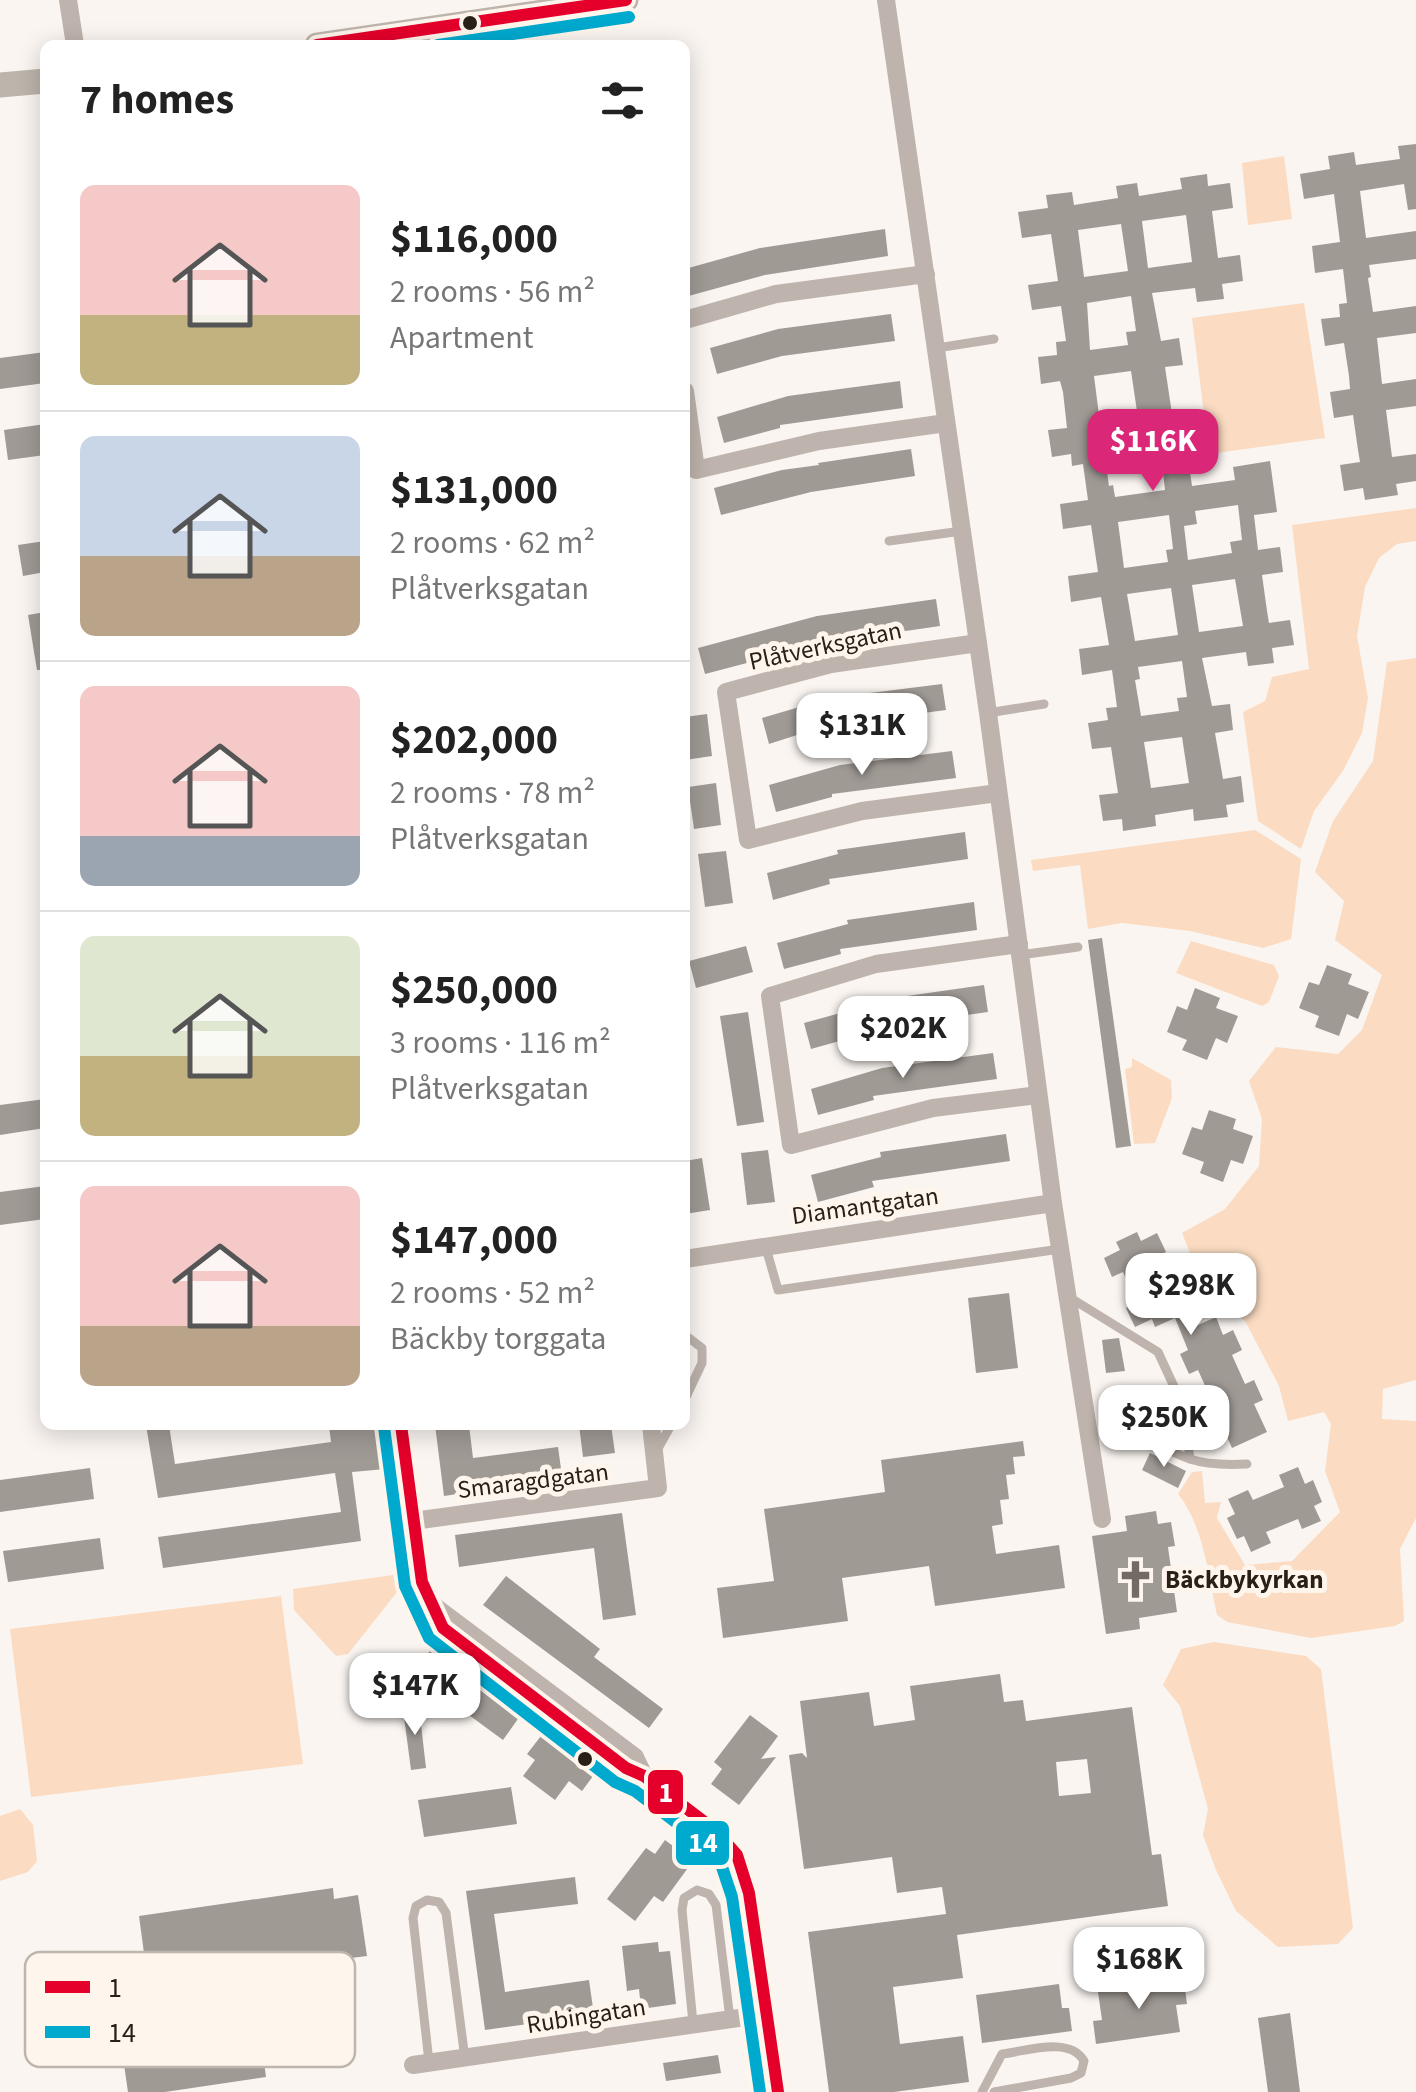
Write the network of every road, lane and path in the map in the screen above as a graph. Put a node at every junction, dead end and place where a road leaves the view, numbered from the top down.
1 (68, 0) edge
2 (626, 0) edge
3 (886, 0) edge
4 (74, 40) edge
5 (351, 40) edge
6 (40, 81) edge
7 (0, 85) edge
8 (926, 274) junction
9 (690, 319) edge
10 (994, 340) dead end
11 (936, 348) junction
12 (946, 423) junction
13 (690, 427) edge
14 (962, 531) junction
15 (889, 541) dead end
16 (978, 642) junction
17 (1044, 704) dead end
18 (988, 713) junction
19 (998, 794) junction
20 (1078, 947) dead end
21 (1020, 950) junction
22 (1038, 1096) junction
23 (1053, 1203) junction
24 (766, 1246) junction
25 (1060, 1249) junction
26 (690, 1259) edge
27 (1068, 1296) junction
28 (690, 1339) edge
29 (690, 1388) edge
30 (401, 1430) edge
31 (652, 1430) edge
32 (668, 1430) edge
33 (1107, 1431) dead end
34 (654, 1454) junction
35 (1190, 1459) junction
36 (1246, 1464) dead end
37 (1102, 1519) dead end
38 (413, 1520) junction
39 (766, 2014) junction
40 (730, 2019) junction
41 (693, 2024) junction
42 (465, 2059) junction
43 (422, 2064) joint
44 (778, 2092) edge
45 (982, 2092) edge
46 (994, 2092) edge

1 - 4 street
2 - 5 street
3 - 8 street
6 - 7 street
8 - 9 street
8 - 11 street
10 - 11 lane
11 - 12 street
12 - 13 street
12 - 14 street
14 - 15 lane
14 - 16 street
16 - 18 street
16 - 19 street, Plåtverksgatan
17 - 18 lane
18 - 19 street
19 - 21 street
20 - 21 lane
21 - 22 street
21 - 22 street
22 - 23 street
23 - 24 street, Diamantgatan
23 - 25 street
24 - 25 lane
24 - 26 street, Diamantgatan
25 - 27 street
27 - 35 lane
27 - 37 street
28 - 29 lane
30 - 38 street
31 - 34 street
32 - 34 lane
33 - 35 lane
34 - 38 street, Smaragdgatan
35 - 36 lane
38 - 39 street
39 - 40 street, Rubingatan
39 - 44 street
40 - 41 street, Rubingatan
40 - 41 lane
41 - 42 street, Rubingatan
42 - 43 street, Rubingatan
42 - 43 lane
45 - 46 lane

